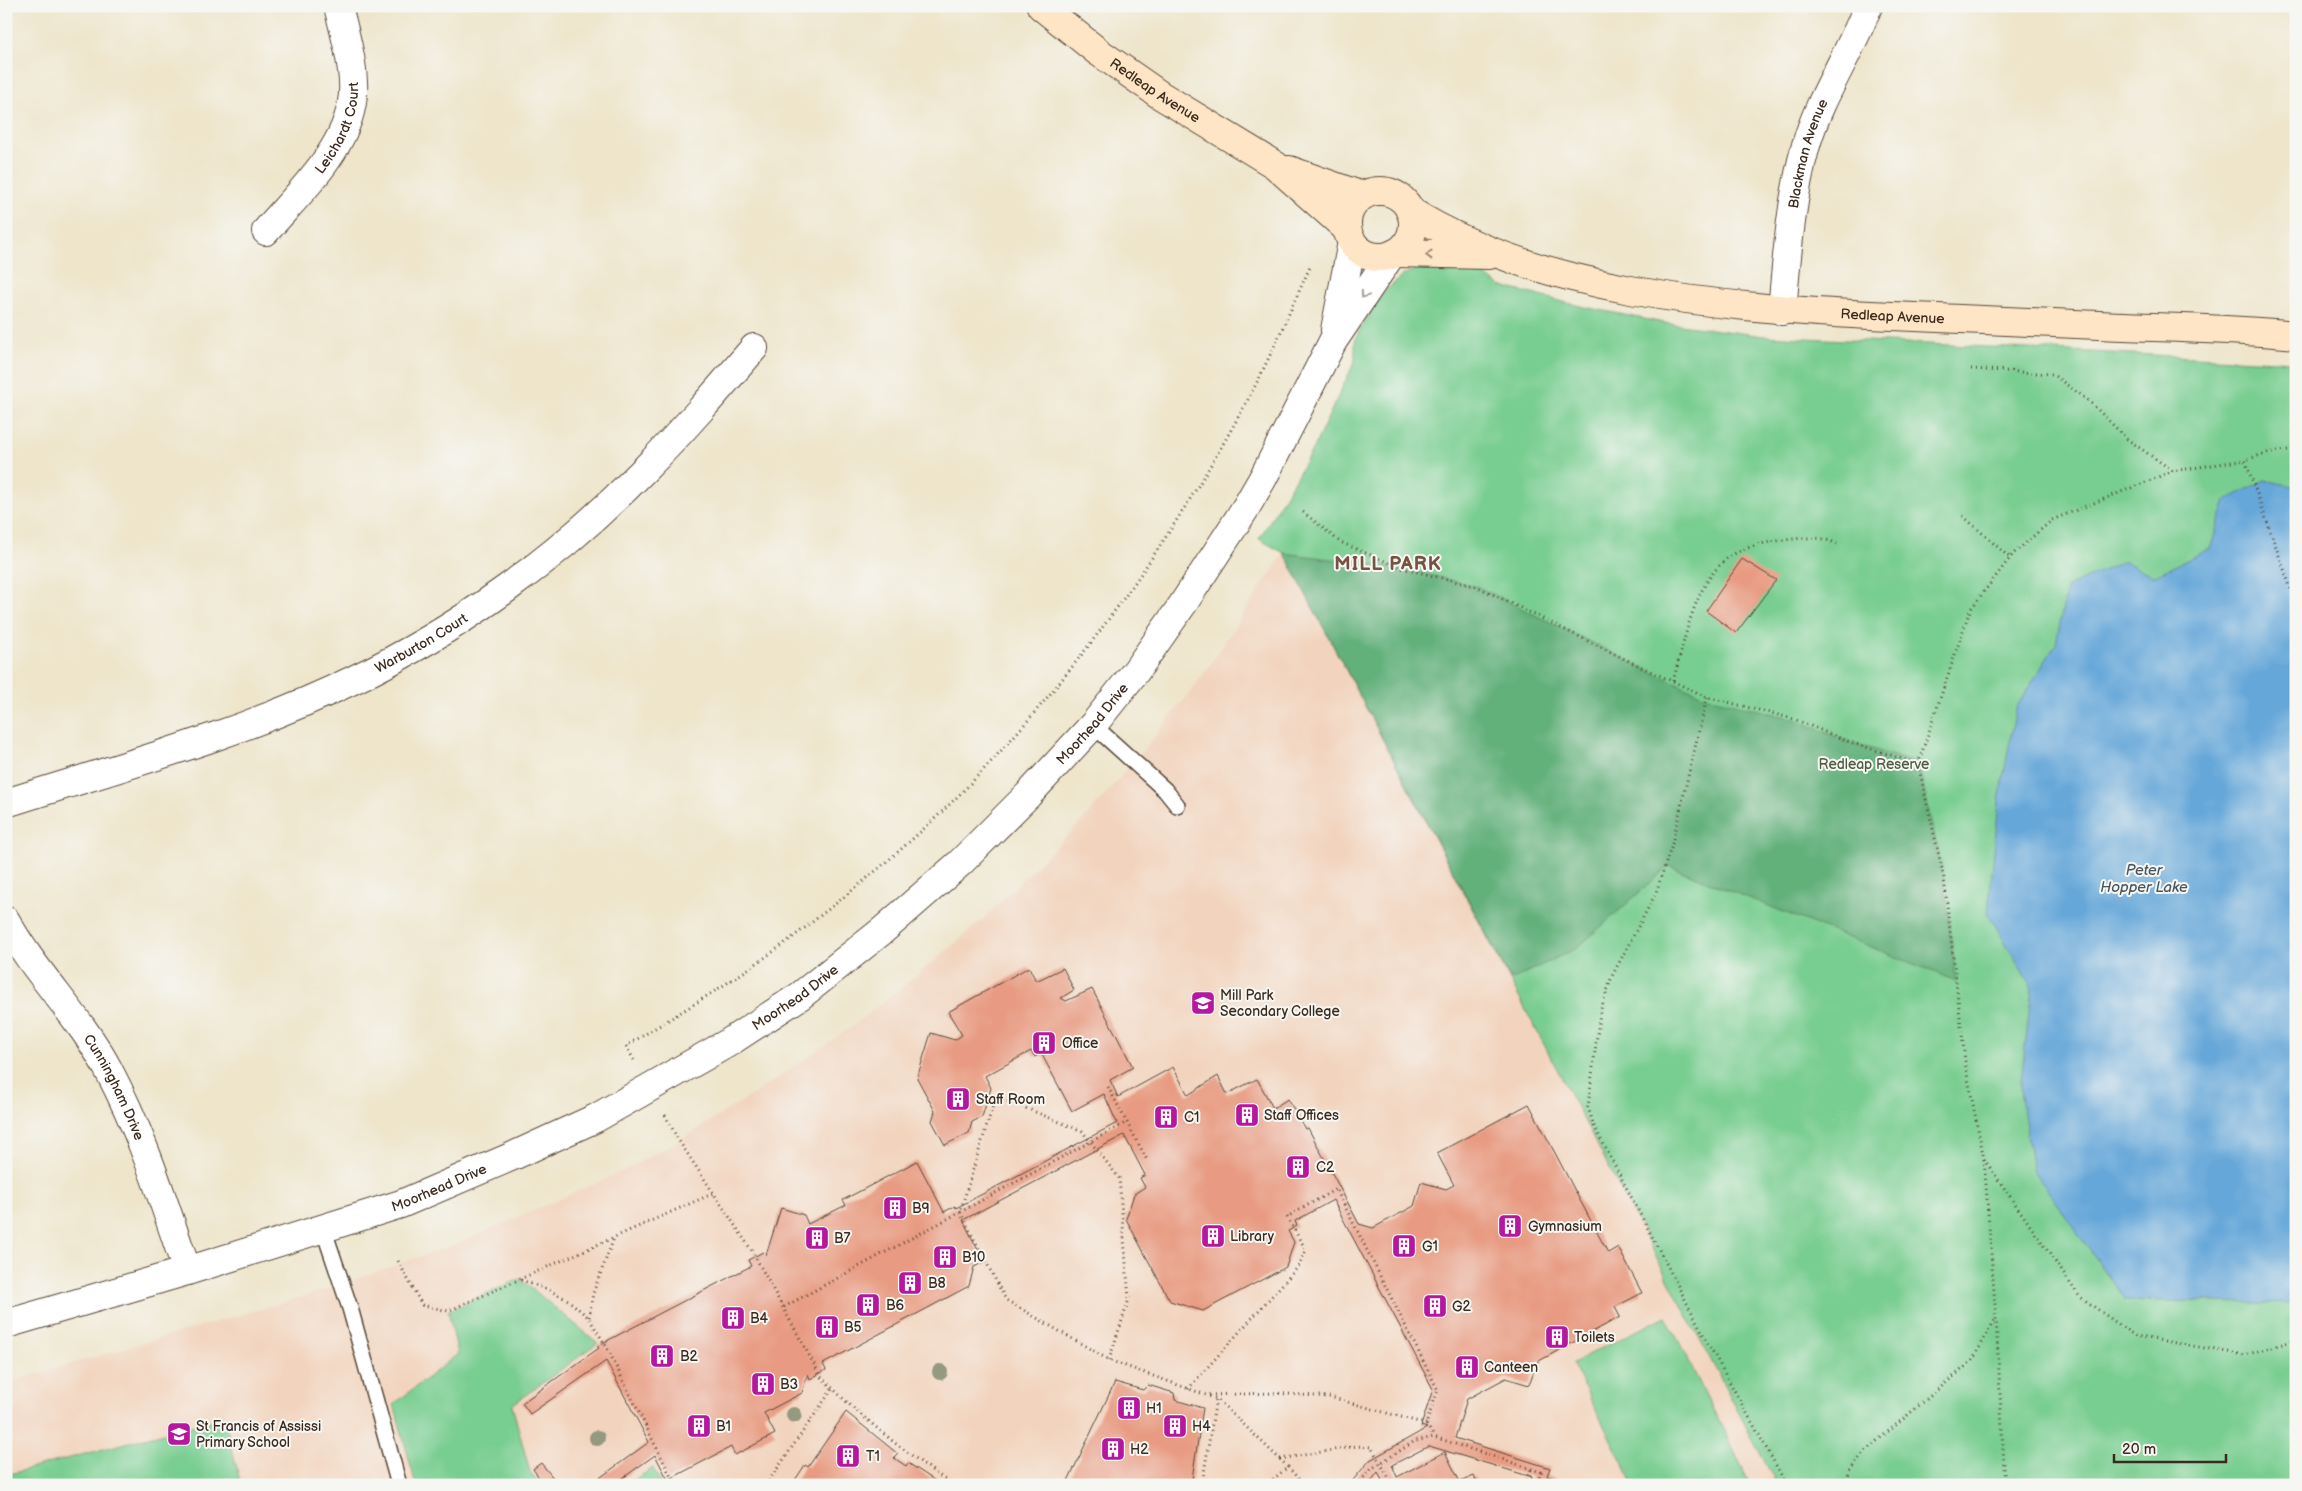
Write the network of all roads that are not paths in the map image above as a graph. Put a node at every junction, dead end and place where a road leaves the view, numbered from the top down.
1 (338, 6) edge
2 (1041, 6) edge
3 (1868, 6) edge
4 (1276, 165) junction
5 (1362, 196) junction
6 (1410, 211) junction
7 (266, 231) dead end
8 (1350, 235) junction
9 (1393, 254) junction
10 (1496, 255) junction
11 (1782, 310) junction
12 (2296, 335) edge
13 (1333, 341) junction
14 (754, 348) dead end
15 (1093, 725) junction
16 (6, 803) edge
17 (1177, 805) dead end
18 (6, 921) edge
19 (323, 1228) junction
20 (187, 1271) junction
21 (6, 1324) edge
22 (399, 1485) edge

1 - 7 street, Leichardt Court
2 - 4 street, Redleap Avenue
3 - 11 street, Blackman Avenue
4 - 5 street, Redleap Avenue
4 - 8 street, Redleap Avenue
5 - 6 street
5 - 8 street
6 - 9 street
6 - 10 street, Redleap Avenue
8 - 9 street
8 - 13 street, Moorhead Drive
10 -> 9 street, Redleap Avenue
9 -> 13 street, Moorhead Drive
10 - 11 street, Redleap Avenue
11 - 12 street, Redleap Avenue
13 - 15 street, Moorhead Drive
14 - 16 street, Warburton Court
15 - 17 lane
15 - 19 street, Moorhead Drive
18 - 20 street, Cunningham Drive
19 - 20 street, Moorhead Drive
19 - 22 lane
20 - 21 street, Moorhead Drive

